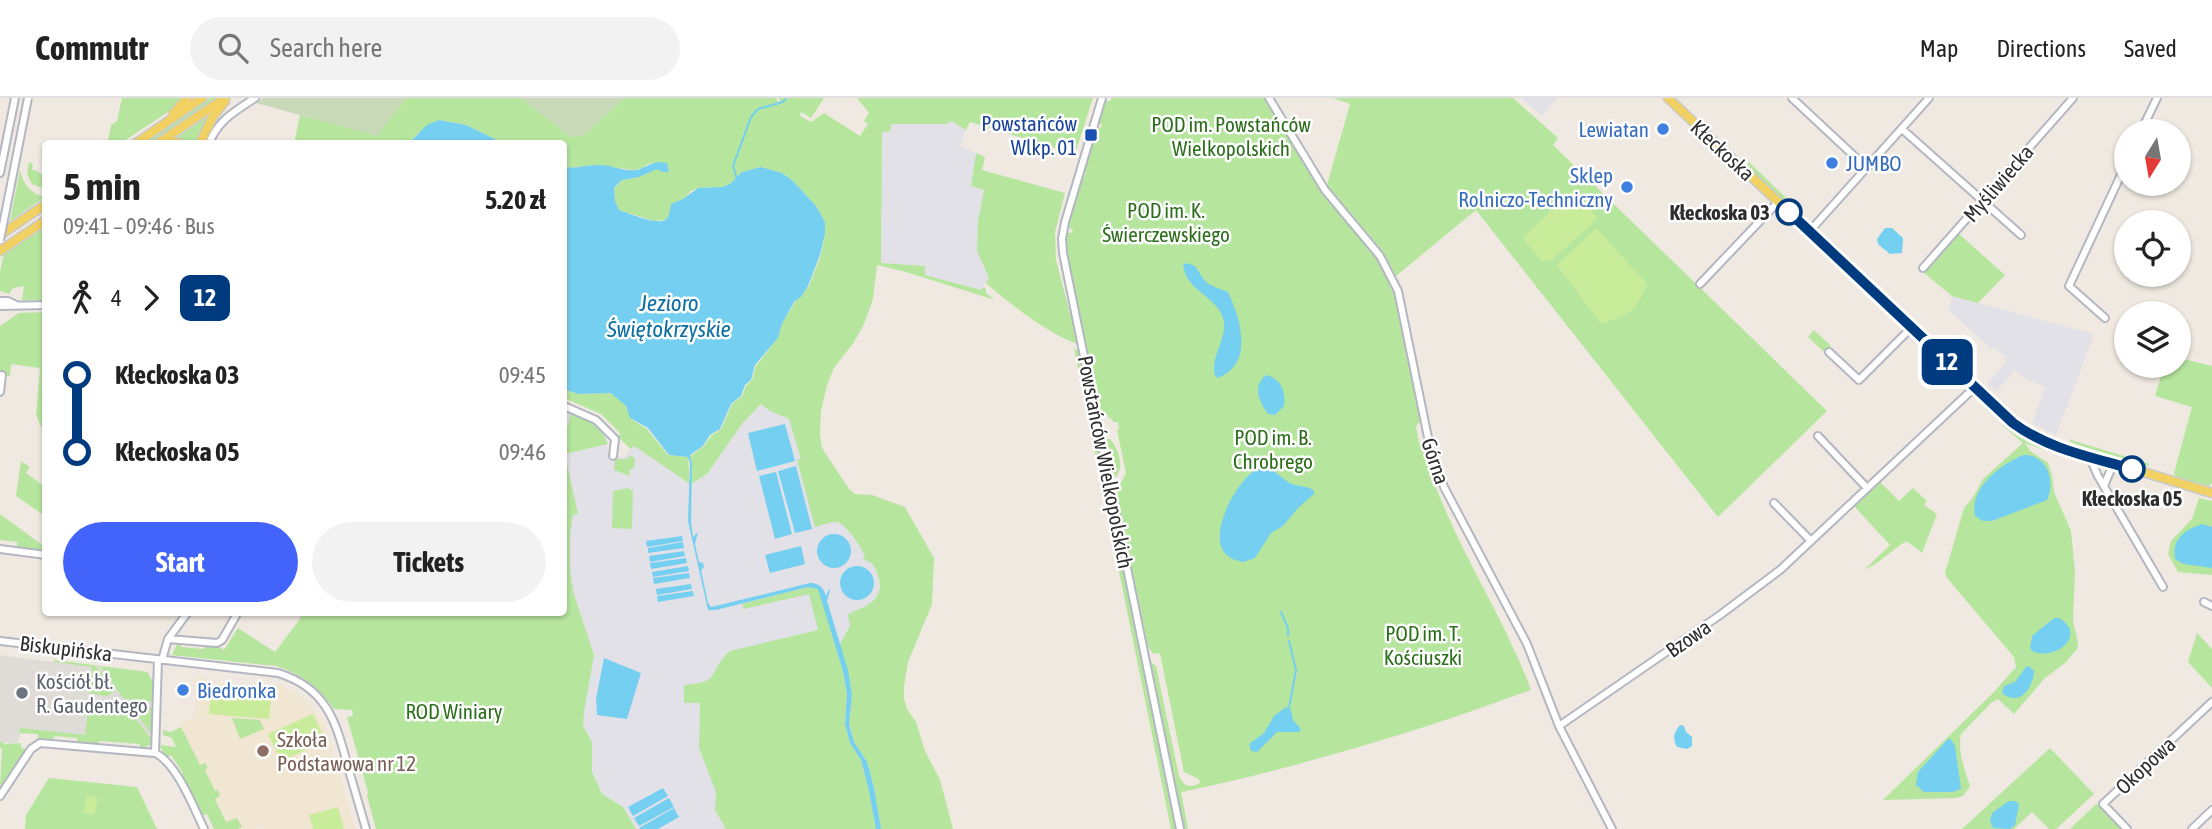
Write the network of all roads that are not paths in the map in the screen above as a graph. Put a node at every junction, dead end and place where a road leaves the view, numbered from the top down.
1 (15, 98) edge
2 (28, 98) edge
3 (187, 98) edge
4 (202, 98) edge
5 (226, 98) edge
6 (255, 98) edge
7 (1102, 98) edge
8 (1269, 98) edge
9 (1668, 98) edge
10 (1792, 98) edge
11 (1929, 98) edge
12 (2073, 98) edge
13 (2157, 98) edge
14 (2147, 119) edge
15 (1902, 129) junction
16 (152, 132) junction
17 (141, 140) edge
18 (164, 140) edge
19 (202, 140) edge
20 (210, 140) edge
21 (1867, 167) junction
22 (0, 173) edge
23 (2114, 190) edge
24 (1983, 201) junction
25 (1778, 202) junction
26 (42, 207) edge
27 (42, 223) edge
28 (1809, 232) junction
29 (2021, 235) dead end
30 (0, 237) edge
31 (0, 251) edge
32 (1923, 268) dead end
33 (1700, 284) dead end
34 (0, 304) edge
35 (42, 305) edge
36 (2105, 318) dead end
37 (1911, 328) junction
38 (1829, 352) dead end
39 (2, 375) dead end
40 (1974, 388) junction
41 (0, 392) edge
42 (567, 407) edge
43 (1818, 436) dead end
44 (613, 456) dead end
45 (2088, 456) junction
46 (2113, 464) junction
47 (2104, 486) junction
48 (1867, 488) junction
49 (2212, 493) edge
50 (1774, 503) dead end
51 (1811, 541) junction
52 (0, 550) edge
53 (42, 555) edge
54 (2163, 587) dead end
55 (2204, 602) dead end
56 (2212, 606) edge
57 (185, 616) edge
58 (236, 616) edge
59 (168, 639) junction
60 (0, 640) edge
61 (160, 659) junction
62 (2212, 702) edge
63 (1559, 726) junction
64 (155, 752) junction
65 (0, 796) edge
66 (2212, 810) edge
67 (204, 829) edge
68 (366, 829) edge
69 (1180, 829) edge
70 (1612, 829) edge
71 (2127, 829) edge
72 (2192, 829) edge

1 - 22 street
2 - 30 street, bridge
3 - 16 main road
4 - 16 main road
5 - 18 main road
5 - 19 main road
6 - 20 street
7 - 69 street, Powstańców Wielkopolskich
8 - 63 street, Górna
9 - 25 main road, Kłeckoska
10 - 21 street
11 - 15 street
12 - 24 street, Myśliwiecka
13 - 14 street
15 - 21 street
15 - 24 street
16 - 17 main road
21 - 28 street
23 - 36 street
24 - 29 street
24 - 32 street, Myśliwiecka
25 - 28 main road, Kłeckoska
25 - 33 street
26 - 30 main road
27 - 31 main road
28 - 37 main road, Kłeckoska
34 - 35 street
37 - 38 street
37 - 40 main road, Kłeckoska
39 - 41 street
40 - 45 main road, Kłeckoska
40 - 48 street, Bzowa
42 - 44 street
43 - 48 street
45 - 46 main road, Kłeckoska
45 - 47 street
46 - 47 street
46 - 49 main road, Kłeckoska
47 - 54 street
48 - 51 street, Bzowa
50 - 51 street
51 - 63 street, Bzowa
52 - 53 street
55 - 56 street
57 - 59 street
58 - 59 street
59 - 61 street
60 - 61 street, Biskupińska
61 - 64 street
61 - 68 street, Biskupińska
62 - 71 street, Okopowa
63 - 70 street, Górna
64 - 65 street
64 - 67 street
66 - 72 street

